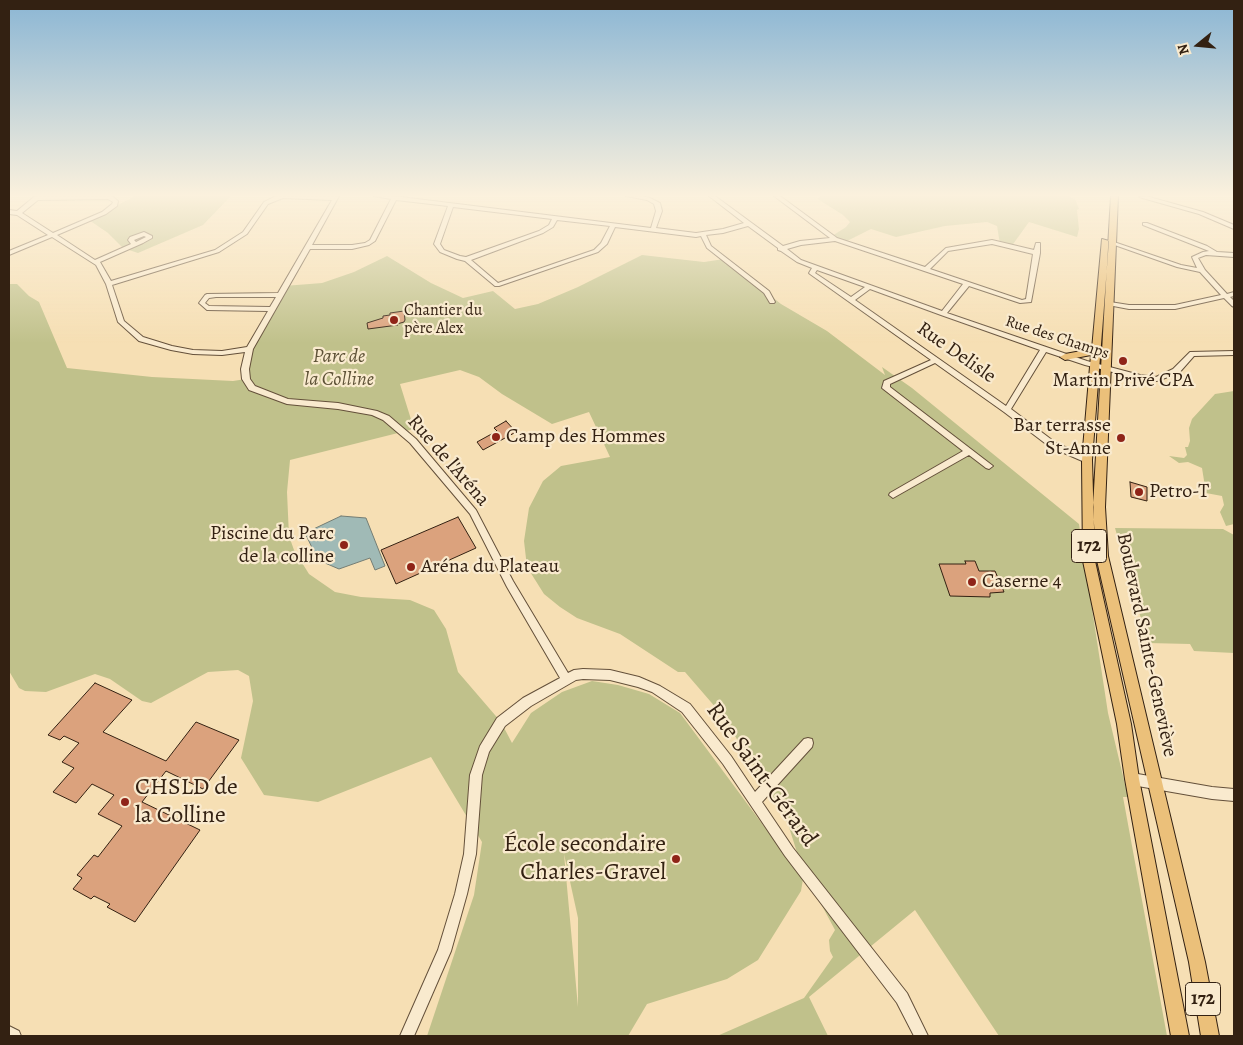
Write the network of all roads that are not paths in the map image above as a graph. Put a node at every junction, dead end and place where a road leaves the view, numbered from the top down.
1 (1038, 244) dead end
2 (29, 245) edge
3 (68, 245) edge
4 (135, 245) dead end
5 (226, 245) edge
6 (363, 245) edge
7 (437, 245) edge
8 (506, 245) edge
9 (603, 245) edge
10 (708, 245) edge
11 (775, 245) edge
12 (798, 245) edge
13 (853, 245) edge
14 (978, 245) edge
15 (1003, 245) edge
16 (1104, 245) edge
17 (1112, 245) edge
18 (1117, 245) edge
19 (1199, 245) edge
20 (307, 247) joint
21 (780, 249) junction
22 (9, 253) edge
23 (1037, 253) junction
24 (787, 254) joint
25 (1216, 254) junction
26 (1234, 255) edge
27 (467, 259) junction
28 (95, 262) junction
29 (816, 268) junction
30 (927, 269) junction
31 (1202, 271) junction
32 (109, 284) junction
33 (967, 284) junction
34 (497, 285) joint
35 (869, 287) junction
36 (1234, 294) edge
37 (1225, 295) junction
38 (279, 296) junction
39 (852, 300) junction
40 (1029, 301) joint
41 (772, 302) dead end
42 (1110, 304) junction
43 (1234, 305) edge
44 (272, 308) junction
45 (943, 314) junction
46 (249, 349) junction
47 (1044, 350) junction
48 (1095, 351) junction
49 (1233, 352) edge
50 (1065, 357) junction
51 (936, 360) junction
52 (1094, 365) junction
53 (1107, 369) junction
54 (1007, 410) junction
55 (968, 451) junction
56 (1087, 460) junction
57 (989, 466) dead end
58 (893, 495) dead end
59 (567, 680) junction
60 (808, 743) dead end
61 (1132, 779) junction
62 (1154, 784) junction
63 (1234, 795) edge
64 (754, 802) junction
65 (9, 1033) edge
66 (14, 1036) edge
67 (407, 1036) edge
68 (921, 1036) edge
69 (1180, 1036) edge
70 (1210, 1036) edge

1 - 23 street
2 - 22 street
3 - 28 street
4 - 28 street
5 - 32 street
6 - 20 street
7 - 27 street
8 - 27 street
9 - 34 street
10 - 41 street
11 - 21 street
12 - 21 street
13 - 30 street
14 - 30 street
15 - 23 street
16 - 48 main road, Boulevard Sainte-Geneviève / 172
17 - 42 main road, Boulevard Sainte-Geneviève / 172
18 - 31 street
19 - 25 street
20 - 38 street
21 - 24 street
23 - 40 street
24 - 29 street, Rue des Champs
25 - 26 street
25 - 31 street
27 - 34 street
28 - 32 street
29 - 35 street, Rue des Champs
29 - 39 street, Rue Delisle
30 - 33 street
31 - 37 street
32 - 46 street
33 - 40 street
33 - 45 street
35 - 39 street
35 - 45 street, Rue des Champs
36 - 37 street
37 - 42 street
37 - 43 street
38 - 44 street
38 - 44 street
39 - 51 street, Rue Delisle
42 - 53 main road, Boulevard Sainte-Geneviève / 172
44 - 46 street
45 - 47 street, Rue des Champs
46 - 59 street, Rue de l'Aréna
47 - 50 street, Rue des Champs
47 - 54 street
48 - 50 main road
48 - 52 main road, Boulevard Sainte-Geneviève / 172
49 - 53 street, Rue des Champs
50 - 52 street, Rue des Champs
51 - 54 street, Rue Delisle
51 - 55 street
52 - 53 street, Rue des Champs
52 - 56 main road, Boulevard Sainte-Geneviève / 172
53 - 62 main road, Boulevard Sainte-Geneviève / 172
54 - 56 street, Rue Delisle
55 - 57 street
55 - 58 street
56 - 61 main road, Boulevard Sainte-Geneviève / 172
59 - 64 street, Rue Saint-Gérard
59 - 67 street, Rue Saint-Gérard
60 - 64 street
61 - 62 street
61 - 69 main road, Boulevard Sainte-Geneviève / 172
62 - 63 street
62 - 70 main road, Boulevard Sainte-Geneviève / 172
64 - 68 street, Rue Saint-Gérard
65 - 66 street

